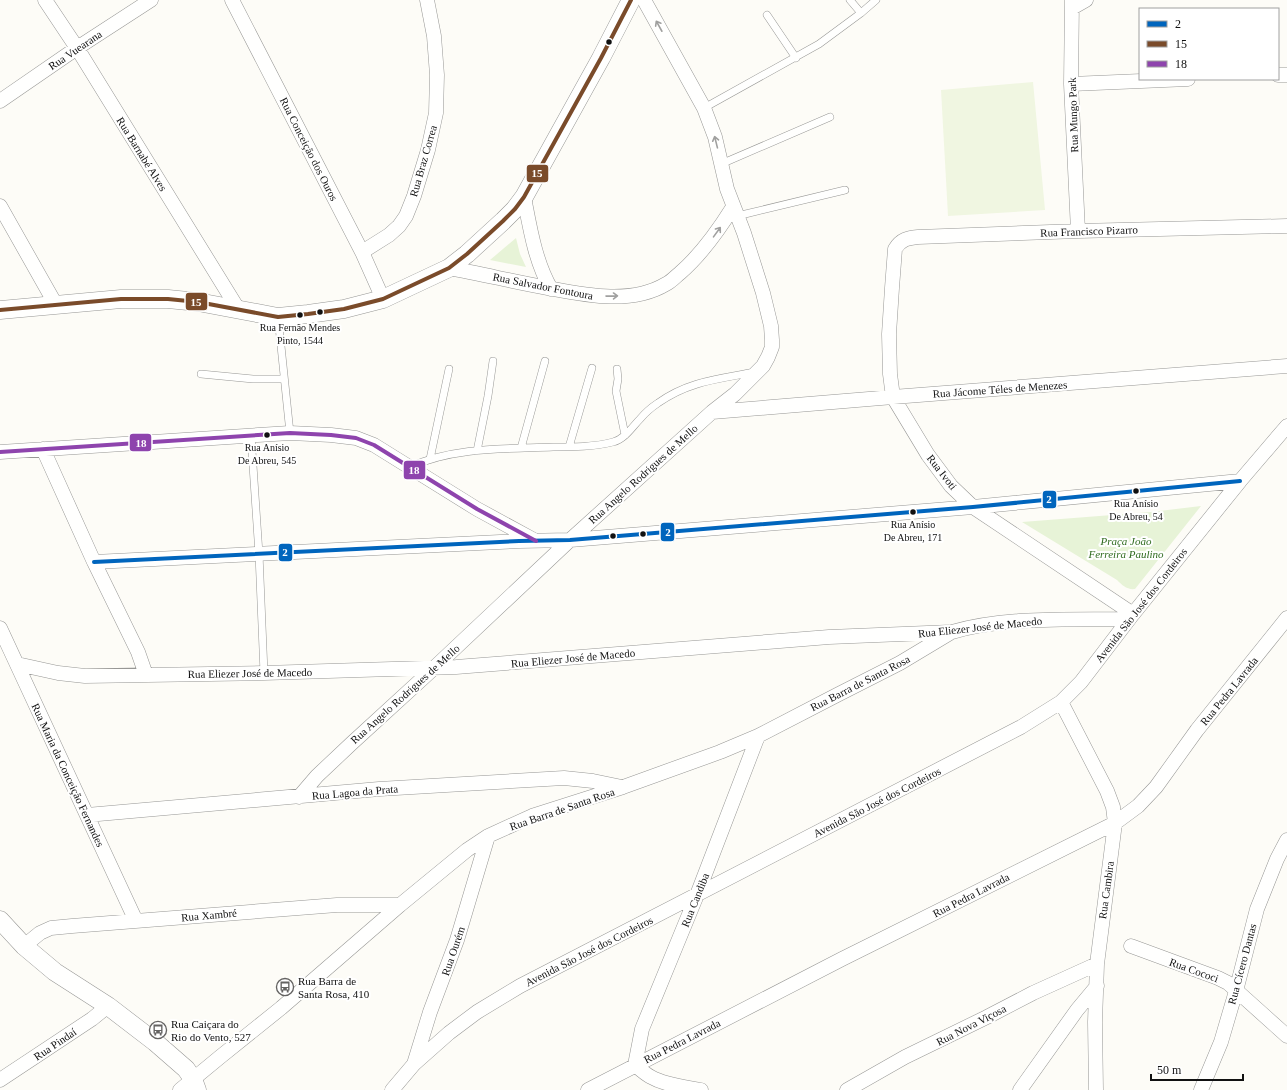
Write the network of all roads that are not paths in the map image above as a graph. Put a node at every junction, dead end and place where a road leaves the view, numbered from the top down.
1 (45, 0) edge
2 (151, 0) edge
3 (232, 0) edge
4 (428, 0) edge
5 (631, 0) edge
6 (644, 0) edge
7 (850, 0) edge
8 (876, 0) edge
9 (1086, 0) edge
10 (1072, 4) edge
11 (861, 13) junction
12 (767, 15) dead end
13 (77, 48) junction
14 (796, 58) junction
15 (1165, 80) edge
16 (1072, 84) junction
17 (0, 101) edge
18 (704, 108) junction
19 (830, 117) dead end
20 (721, 164) junction
21 (845, 190) dead end
22 (524, 197) junction
23 (0, 206) edge
24 (735, 211) junction
25 (4, 221) edge
26 (1287, 226) edge
27 (1078, 231) junction
28 (896, 249) joint
29 (362, 252) junction
30 (449, 268) junction
31 (552, 289) junction
32 (383, 299) junction
33 (56, 305) junction
34 (238, 309) junction
35 (0, 310) edge
36 (278, 317) junction
37 (493, 361) dead end
38 (545, 362) dead end
39 (1287, 366) edge
40 (592, 368) dead end
41 (617, 369) dead end
42 (449, 370) dead end
43 (757, 371) junction
44 (201, 374) dead end
45 (284, 380) junction
46 (893, 397) junction
47 (712, 412) junction
48 (1287, 426) edge
49 (290, 433) junction
50 (625, 435) junction
51 (251, 436) junction
52 (569, 447) junction
53 (521, 448) junction
54 (43, 449) junction
55 (477, 451) junction
56 (0, 452) edge
57 (430, 459) junction
58 (410, 466) junction
59 (1240, 481) junction
60 (973, 507) junction
61 (570, 540) junction
62 (536, 541) junction
63 (259, 554) junction
64 (94, 562) junction
65 (1131, 616) junction
66 (1286, 621) edge
67 (0, 628) edge
68 (952, 632) junction
69 (17, 664) junction
70 (434, 668) junction
71 (264, 673) junction
72 (146, 675) junction
73 (1061, 702) junction
74 (758, 736) junction
75 (623, 788) junction
76 (299, 797) junction
77 (87, 815) junction
78 (1115, 823) junction
79 (488, 836) junction
80 (1287, 840) edge
81 (697, 895) junction
82 (400, 905) junction
83 (136, 921) junction
84 (0, 922) edge
85 (24, 946) junction
86 (1131, 946) dead end
87 (1097, 964) junction
88 (1097, 986) junction
89 (1236, 991) junction
90 (108, 1006) junction
91 (1287, 1036) edge
92 (414, 1064) junction
93 (635, 1065) junction
94 (0, 1080) edge
95 (190, 1086) edge
96 (392, 1090) edge
97 (588, 1090) edge
98 (701, 1090) edge
99 (847, 1090) edge
100 (1020, 1090) edge
101 (1096, 1090) edge
102 (1201, 1090) edge

1 - 13 street, Rua Barnabé Alves
2 - 13 street, Rua Vuearana
3 - 29 street, Rua Conceição dos Ouros
4 - 29 street, Rua Braz Correa
5 - 22 street
18 -> 6 street
7 - 11 lane
8 - 11 lane
9 - 10 street
10 - 16 street, Rua Mungo Park
11 - 14 lane
12 - 14 lane
13 - 17 street, Rua Vuearana
13 - 34 street, Rua Barnabé Alves
14 - 18 lane
15 - 16 street
16 - 27 street, Rua Mungo Park
20 -> 18 street
19 - 20 lane
20 - 24 street
21 - 24 lane
22 - 30 street
22 - 31 street
23 - 25 street
31 -> 24 street, Rua Salvador Fontoura
24 - 43 street, Rua Angelo Rodrigues de Mello
25 - 33 street
26 - 27 street, Rua Francisco Pizarro
27 - 28 street, Rua Francisco Pizarro
28 - 46 street, Rua Ivoti
29 - 32 street, Rua Conceição dos Ouros
30 - 31 street, Rua Salvador Fontoura
30 - 32 street
32 - 36 street
33 - 34 street
33 - 35 street
34 - 36 street
36 - 45 lane
37 - 55 lane
38 - 53 lane
39 - 46 street, Rua Jácome Téles de Menezes
40 - 52 lane
41 - 50 lane
42 - 57 lane
43 - 47 street, Rua Angelo Rodrigues de Mello
43 - 50 lane
44 - 45 lane
45 - 49 lane
46 - 47 street, Rua Jácome Téles de Menezes
46 - 60 street, Rua Ivoti
47 - 61 street, Rua Angelo Rodrigues de Mello
48 - 59 street, Avenida São José dos Cordeiros
49 - 51 street
49 - 58 street
50 - 52 lane
51 - 54 street
51 - 63 lane
52 - 53 lane
53 - 55 lane
54 - 56 street
54 - 64 street
55 - 57 lane
57 - 58 lane
58 - 62 street
59 - 60 street
59 - 65 street, Avenida São José dos Cordeiros
60 - 61 street
60 - 65 street, Rua Ivoti
61 - 62 street
61 - 70 street, Rua Angelo Rodrigues de Mello
62 - 63 street
63 - 64 street
63 - 71 lane
64 - 72 street
65 - 68 street, Rua Eliezer José de Macedo
65 - 73 street, Avenida São José dos Cordeiros
66 - 78 street, Rua Pedra Lavrada
67 - 69 street, Rua Maria da Conceição Fernandes
68 - 70 street, Rua Eliezer José de Macedo
68 - 74 street, Rua Barra de Santa Rosa
69 - 72 street, Rua Eliezer José de Macedo
69 - 77 street, Rua Maria da Conceição Fernandes
70 - 71 street, Rua Eliezer José de Macedo
70 - 76 street, Rua Angelo Rodrigues de Mello
71 - 72 street, Rua Eliezer José de Macedo
73 - 78 street, Rua Cambira
73 - 81 street, Avenida São José dos Cordeiros
74 - 75 street, Rua Barra de Santa Rosa
74 - 81 street, Rua Candiba
75 - 76 street, Rua Lagoa da Prata
75 - 79 street, Rua Barra de Santa Rosa
76 - 77 street, Rua Lagoa da Prata
77 - 83 street, Rua Maria da Conceição Fernandes
78 - 87 street, Rua Cambira
78 - 93 street, Rua Pedra Lavrada
79 - 82 street, Rua Barra de Santa Rosa
79 - 92 street, Rua Ourém
80 - 89 street, Rua Cícero Dantas
81 - 92 street, Avenida São José dos Cordeiros
81 - 93 street, Rua Candiba
82 - 83 street, Rua Xambré
82 - 95 street, Rua Barra de Santa Rosa
83 - 85 street, Rua Xambré
84 - 85 street
85 - 90 street
86 - 89 street, Rua Cococi
87 - 88 street, Rua Cambira
87 - 99 street, Rua Nova Viçosa
88 - 100 street
88 - 101 street, Rua Cambira
89 - 91 street, Rua Cococi
89 - 102 street, Rua Cícero Dantas
90 - 94 street, Rua Pindaí
90 - 95 street
92 - 96 street, Avenida São José dos Cordeiros
93 - 97 street, Rua Pedra Lavrada
93 - 98 street

